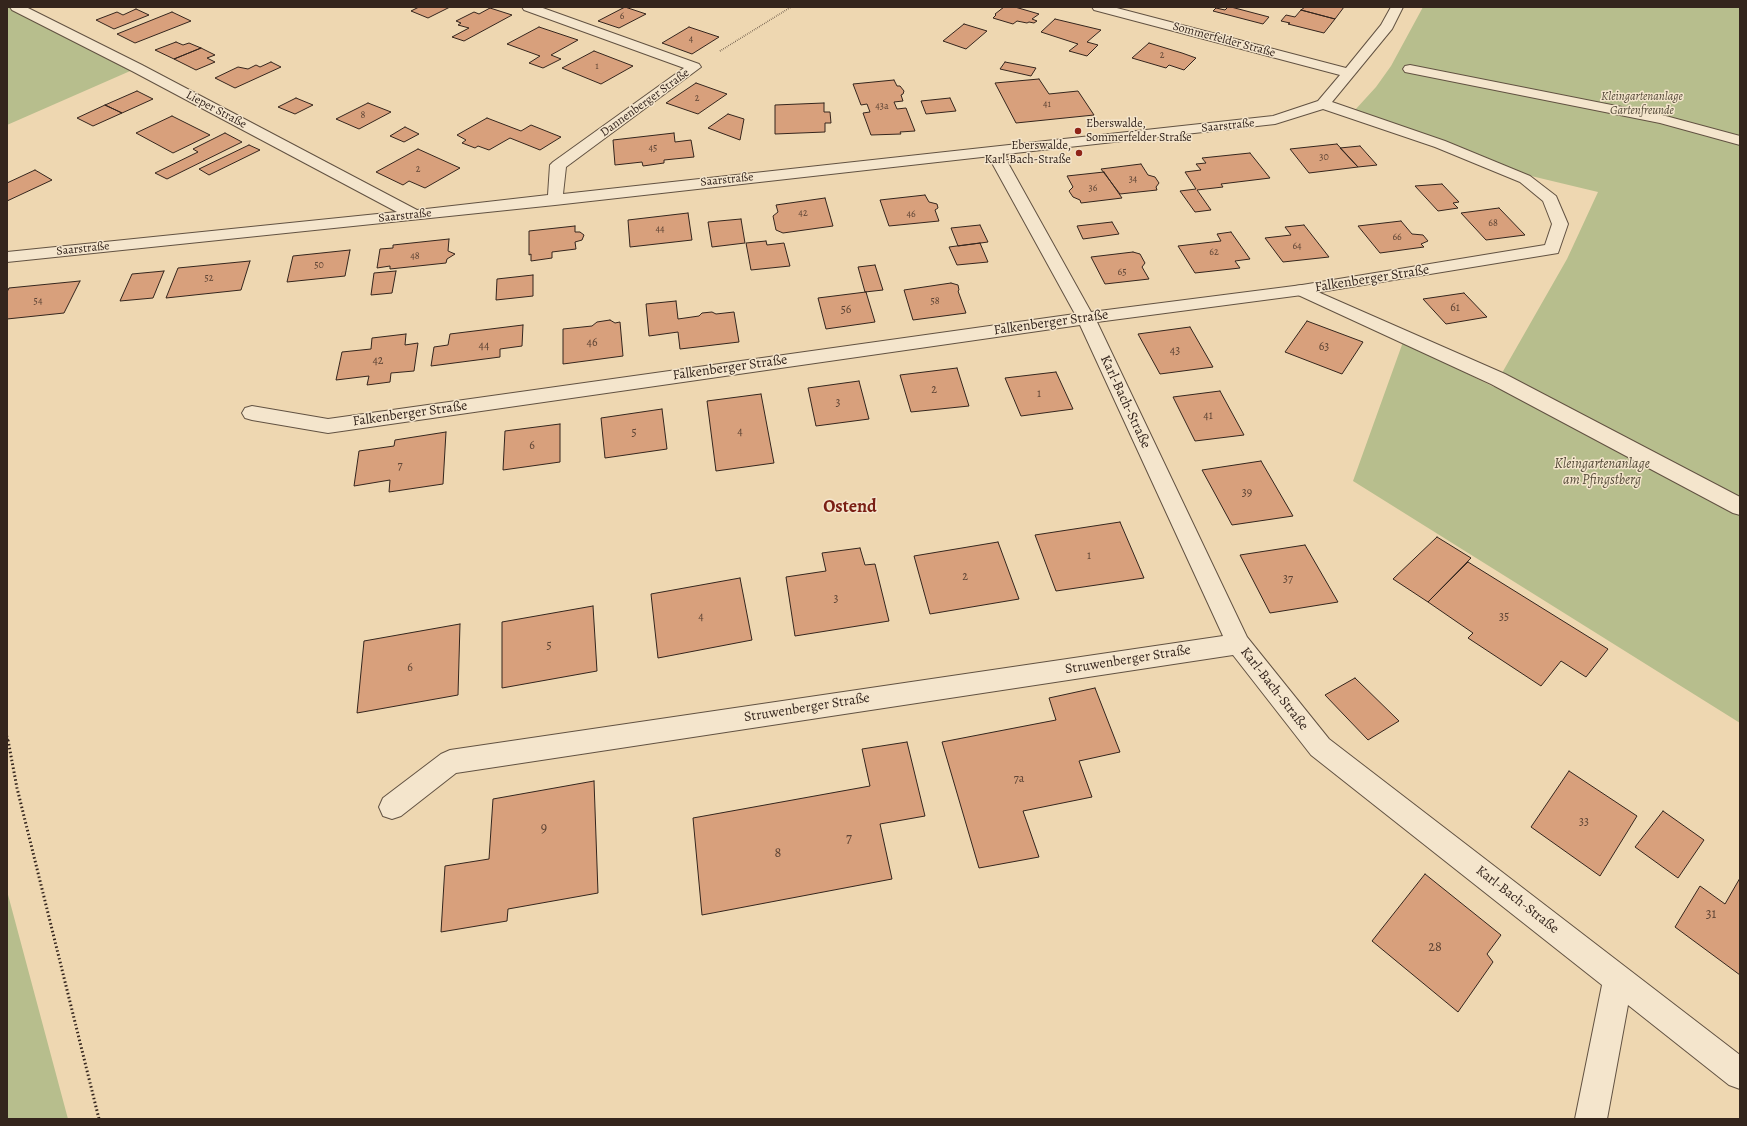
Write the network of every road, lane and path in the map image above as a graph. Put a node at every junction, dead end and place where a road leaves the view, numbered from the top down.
1 (16, 7) edge
2 (528, 7) edge
3 (791, 7) edge
4 (1098, 7) edge
5 (1397, 7) edge
6 (694, 67) junction
7 (1410, 69) dead end
8 (1350, 73) junction
9 (1323, 104) junction
10 (1740, 141) edge
11 (998, 151) junction
12 (555, 200) junction
13 (415, 215) junction
14 (7, 256) edge
15 (1302, 290) junction
16 (1086, 318) junction
17 (252, 413) dead end
18 (1740, 507) edge
19 (1238, 644) junction
20 (7, 736) edge
21 (392, 807) dead end
22 (1618, 978) junction
23 (1740, 1074) edge
24 (99, 1119) edge
25 (1591, 1119) edge

1 - 13 street, Lieper Straße
2 - 6 street, Dannenberger Straße
3 - 6 path
4 - 8 street, Sommerfelder Straße
5 - 8 street
6 - 12 street, Dannenberger Straße
7 - 10 street
8 - 9 street
9 - 11 street, Saarstraße
9 - 15 street, Falkenberger Straße
11 - 12 street, Saarstraße
11 - 16 street, Karl-Bach-Straße
12 - 13 street, Saarstraße
13 - 14 street, Saarstraße
15 - 16 street, Falkenberger Straße
15 - 18 street
16 - 17 street, Falkenberger Straße
16 - 19 street, Karl-Bach-Straße
19 - 21 street, Struwenberger Straße
19 - 22 street, Karl-Bach-Straße
20 - 24 path
22 - 23 street, Karl-Bach-Straße
22 - 25 street

